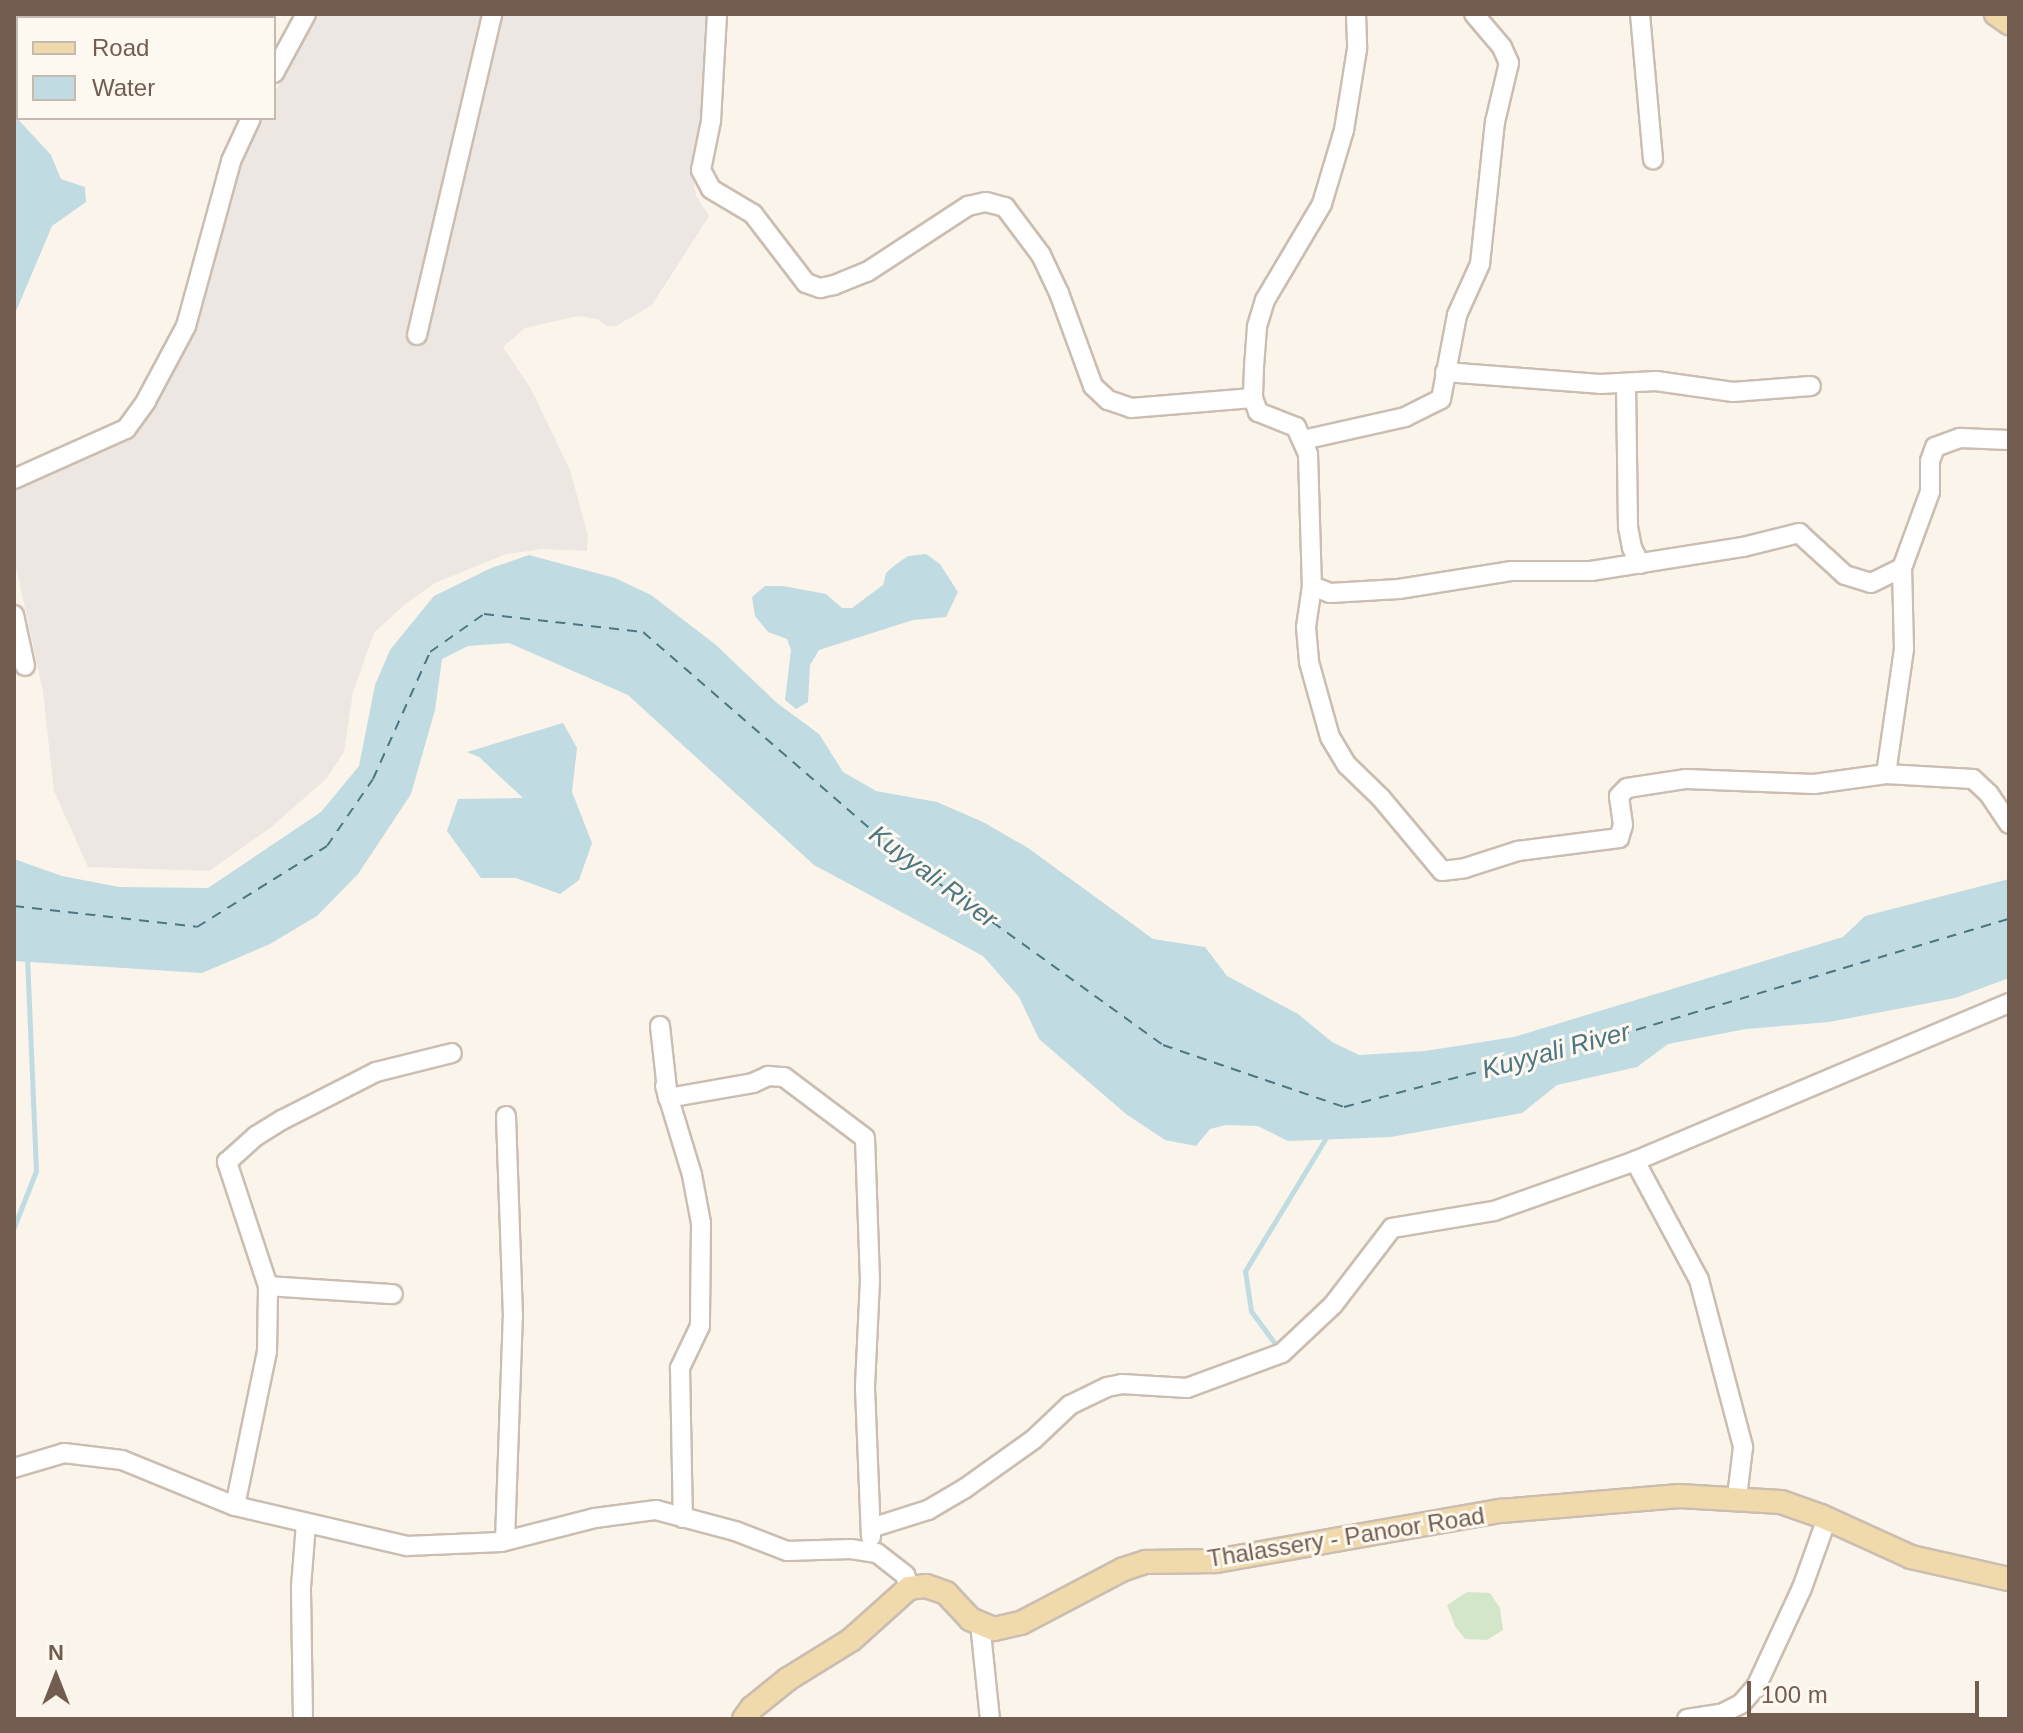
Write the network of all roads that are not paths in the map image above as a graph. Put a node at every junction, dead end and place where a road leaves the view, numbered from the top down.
1 (306, 14) edge
2 (492, 14) edge
3 (717, 14) edge
4 (1356, 14) edge
5 (1474, 14) edge
6 (1640, 14) edge
7 (1996, 14) edge
8 (2009, 23) edge
9 (276, 69) edge
10 (250, 120) edge
11 (1653, 159) dead end
12 (417, 335) dead end
13 (1445, 372) junction
14 (1626, 384) junction
15 (1811, 386) dead end
16 (1253, 398) junction
17 (1303, 440) junction
18 (2009, 440) edge
19 (14, 479) edge
20 (1640, 564) junction
21 (1902, 568) junction
22 (1312, 586) junction
23 (14, 615) edge
24 (25, 666) dead end
25 (1886, 774) junction
26 (2009, 824) edge
27 (2009, 1003) edge
28 (660, 1026) dead end
29 (452, 1053) dead end
30 (658, 1060) dead end
31 (668, 1098) junction
32 (506, 1116) dead end
33 (1635, 1161) junction
34 (268, 1286) junction
35 (393, 1294) dead end
36 (14, 1468) edge
37 (1737, 1497) junction
38 (235, 1506) junction
39 (683, 1518) junction
40 (1827, 1518) junction
41 (306, 1523) junction
42 (871, 1528) junction
43 (505, 1541) junction
44 (870, 1552) junction
45 (2009, 1579) edge
46 (909, 1588) junction
47 (980, 1623) junction
48 (303, 1719) edge
49 (744, 1719) edge
50 (990, 1719) edge
51 (1687, 1719) edge

1 - 9 street
2 - 12 street
3 - 16 street
4 - 16 street
5 - 13 street
6 - 11 street
7 - 8 main road
10 - 19 street
13 - 14 street
13 - 17 street
14 - 15 street
14 - 20 street
16 - 17 street
17 - 22 street
18 - 21 street
20 - 21 street
20 - 22 street
21 - 25 street
22 - 25 street
23 - 24 street
25 - 26 street
27 - 33 street
28 - 31 street
29 - 34 street
30 - 31 street
31 - 39 street
31 - 42 street
32 - 43 street
33 - 37 street
33 - 42 street
34 - 35 street
34 - 38 street
36 - 38 street
37 - 40 main road, Thalassery - Panoor Road
37 - 47 main road, Thalassery - Panoor Road
38 - 41 street
39 - 43 street
39 - 44 street
40 - 45 main road, Thalassery - Panoor Road
40 - 51 street
41 - 43 street
41 - 48 street
42 - 44 street
44 - 46 street
46 - 47 main road
46 - 49 main road
47 - 50 street

